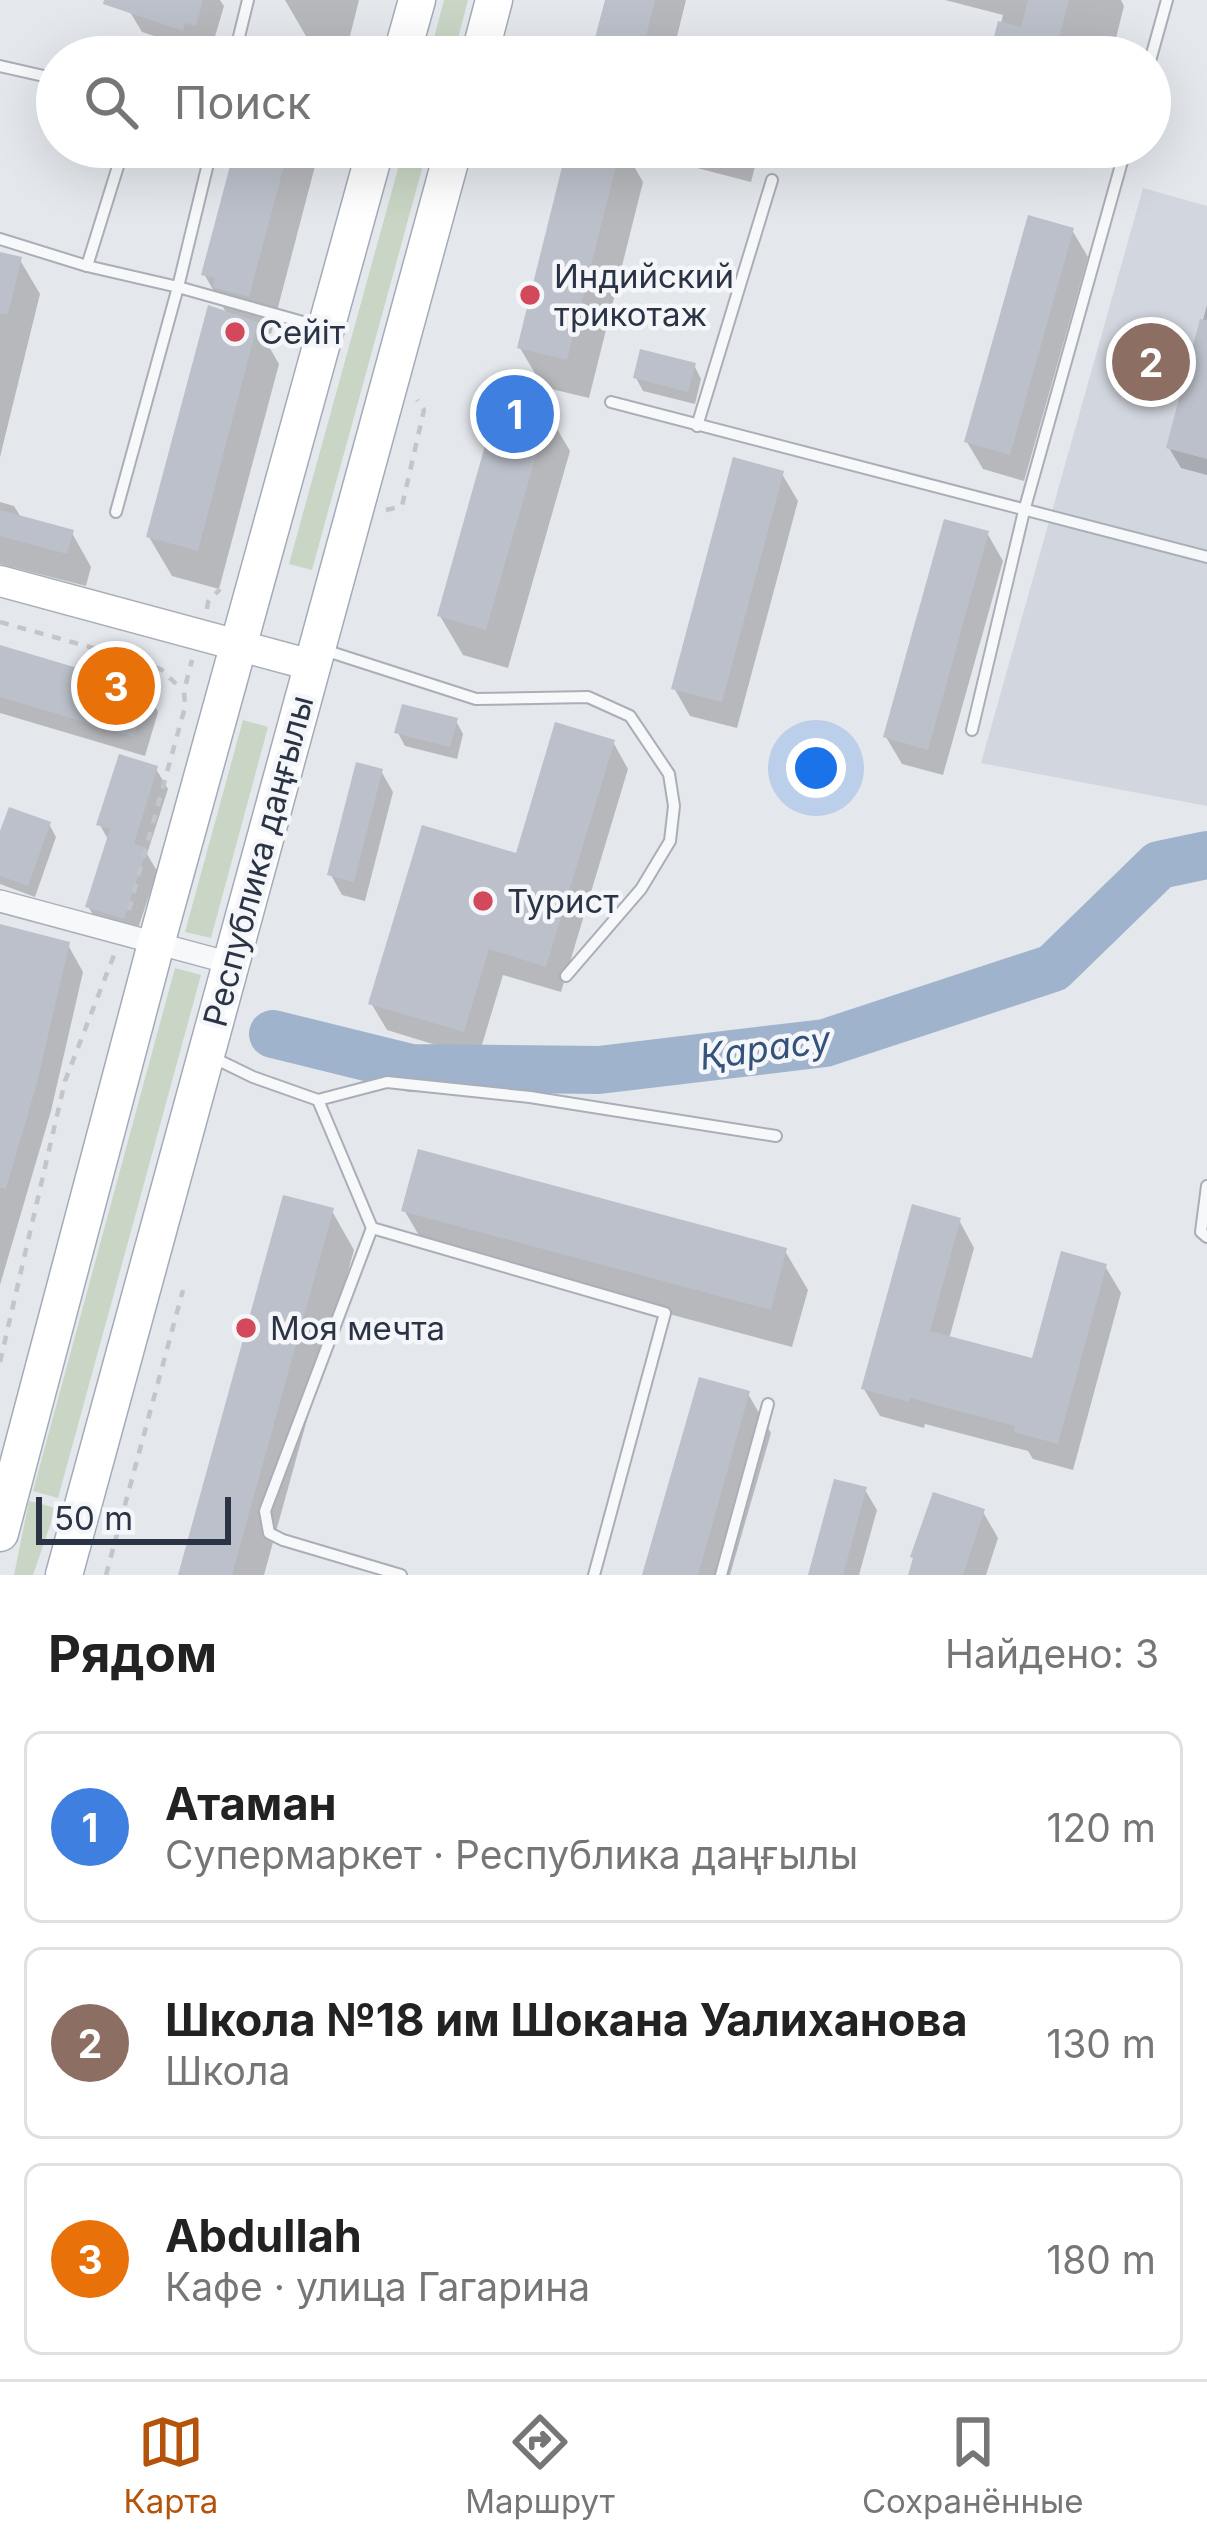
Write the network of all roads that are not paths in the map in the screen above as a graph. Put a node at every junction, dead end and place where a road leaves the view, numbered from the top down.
1 (248, 0) edge
2 (417, 0) edge
3 (494, 0) edge
4 (1167, 0) edge
5 (239, 36) edge
6 (407, 36) edge
7 (484, 36) edge
8 (1157, 36) edge
9 (0, 66) edge
10 (36, 75) edge
11 (117, 168) edge
12 (207, 168) edge
13 (370, 168) edge
14 (448, 168) edge
15 (1120, 168) edge
16 (772, 180) dead end
17 (0, 238) edge
18 (87, 266) junction
19 (178, 287) junction
20 (326, 329) junction
21 (611, 402) dead end
22 (697, 426) junction
23 (1024, 511) junction
24 (116, 512) dead end
25 (1207, 557) edge
26 (0, 581) edge
27 (239, 645) junction
28 (315, 656) junction
29 (972, 730) dead end
30 (0, 902) edge
31 (139, 939) junction
32 (230, 963) junction
33 (566, 976) dead end
34 (205, 1054) junction
35 (317, 1100) junction
36 (776, 1136) dead end
37 (1207, 1186) edge
38 (373, 1228) junction
39 (1207, 1237) edge
40 (768, 1404) dead end
41 (0, 1533) edge
42 (64, 1575) edge
43 (401, 1575) edge
44 (595, 1575) edge
45 (721, 1575) edge

1 - 5 lane
2 - 6 main road
3 - 7 main road
4 - 8 lane
9 - 10 lane
11 - 18 lane
12 - 19 lane
13 - 20 main road
14 - 28 main road, Республика даңғылы
15 - 23 lane
16 - 22 lane
17 - 18 lane
18 - 19 lane
19 - 20 lane
19 - 24 lane
20 - 27 main road
21 - 22 lane
22 - 23 lane
23 - 25 lane
23 - 29 lane
26 - 27 main road
27 - 28 main road
27 - 31 main road
28 - 32 main road, Республика даңғылы
28 - 33 lane
30 - 31 street
31 - 32 street
31 - 41 main road
32 - 34 main road, Республика даңғылы
34 - 35 lane
34 - 42 main road, Республика даңғылы
35 - 36 lane
35 - 38 lane
37 - 39 lane
38 - 43 lane
38 - 44 lane
40 - 45 lane

